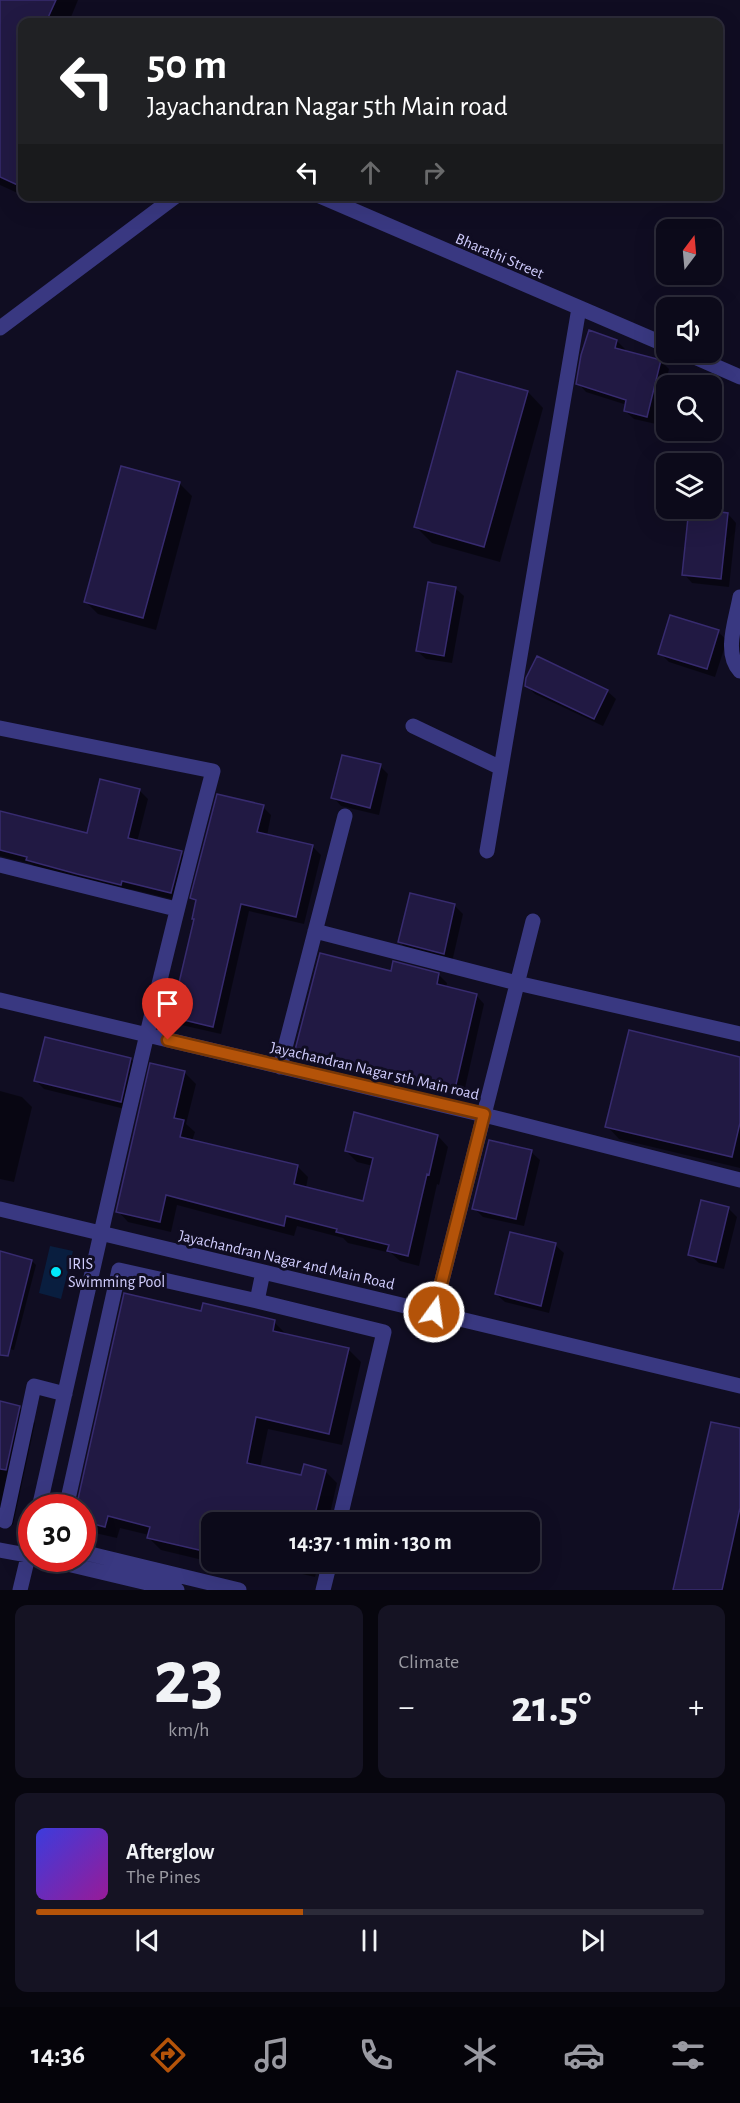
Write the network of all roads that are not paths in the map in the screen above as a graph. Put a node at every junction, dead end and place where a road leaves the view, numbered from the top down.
1 (169, 201) edge
2 (332, 201) edge
3 (579, 308) junction
4 (0, 328) edge
5 (656, 341) edge
6 (708, 363) edge
7 (740, 377) edge
8 (740, 597) edge
9 (740, 671) edge
10 (413, 726) dead end
11 (0, 728) edge
12 (501, 768) junction
13 (345, 816) dead end
14 (487, 851) dead end
15 (0, 865) edge
16 (176, 909) junction
17 (533, 921) dead end
18 (315, 931) junction
19 (517, 983) junction
20 (0, 1000) edge
21 (740, 1034) edge
22 (146, 1035) junction
23 (280, 1067) junction
24 (484, 1114) junction
25 (740, 1180) edge
26 (0, 1209) edge
27 (101, 1233) junction
28 (263, 1272) junction
29 (257, 1301) junction
30 (434, 1312) junction
31 (740, 1386) edge
32 (65, 1394) junction
33 (42, 1494) edge
34 (69, 1494) edge
35 (341, 1512) edge
36 (0, 1519) edge
37 (0, 1550) edge
38 (18, 1551) edge
39 (96, 1555) edge
40 (96, 1569) edge
41 (26, 1572) edge
42 (328, 1572) edge
43 (20, 1590) edge
44 (177, 1590) edge
45 (238, 1590) edge
46 (323, 1590) edge

1 - 4 street
2 - 3 street, Bharathi Street
3 - 5 street, Bharathi Street
3 - 12 street
6 - 7 street
8 - 9 street
10 - 12 street
11 - 16 street
12 - 14 street
13 - 18 street
15 - 16 street
16 - 22 street
17 - 19 street
18 - 19 street
18 - 23 street
19 - 21 street
19 - 24 street
20 - 22 street, Jayachandran Nagar 5th Main road
22 - 23 street, Jayachandran Nagar 5th Main road
22 - 27 street
23 - 24 street, Jayachandran Nagar 5th Main road
24 - 25 street, Jayachandran Nagar 5th Main road
24 - 30 street
26 - 27 street, Jayachandran Nagar 4nd Main Road
27 - 28 street, Jayachandran Nagar 4nd Main Road
27 - 32 street
28 - 29 street
28 - 30 street, Jayachandran Nagar 4nd Main Road
29 - 34 street
29 - 35 street
30 - 31 street, Jayachandran Nagar 4nd Main Road
32 - 33 street
32 - 36 street
37 - 38 street
39 - 45 street
40 - 44 street
41 - 43 street
42 - 46 street

